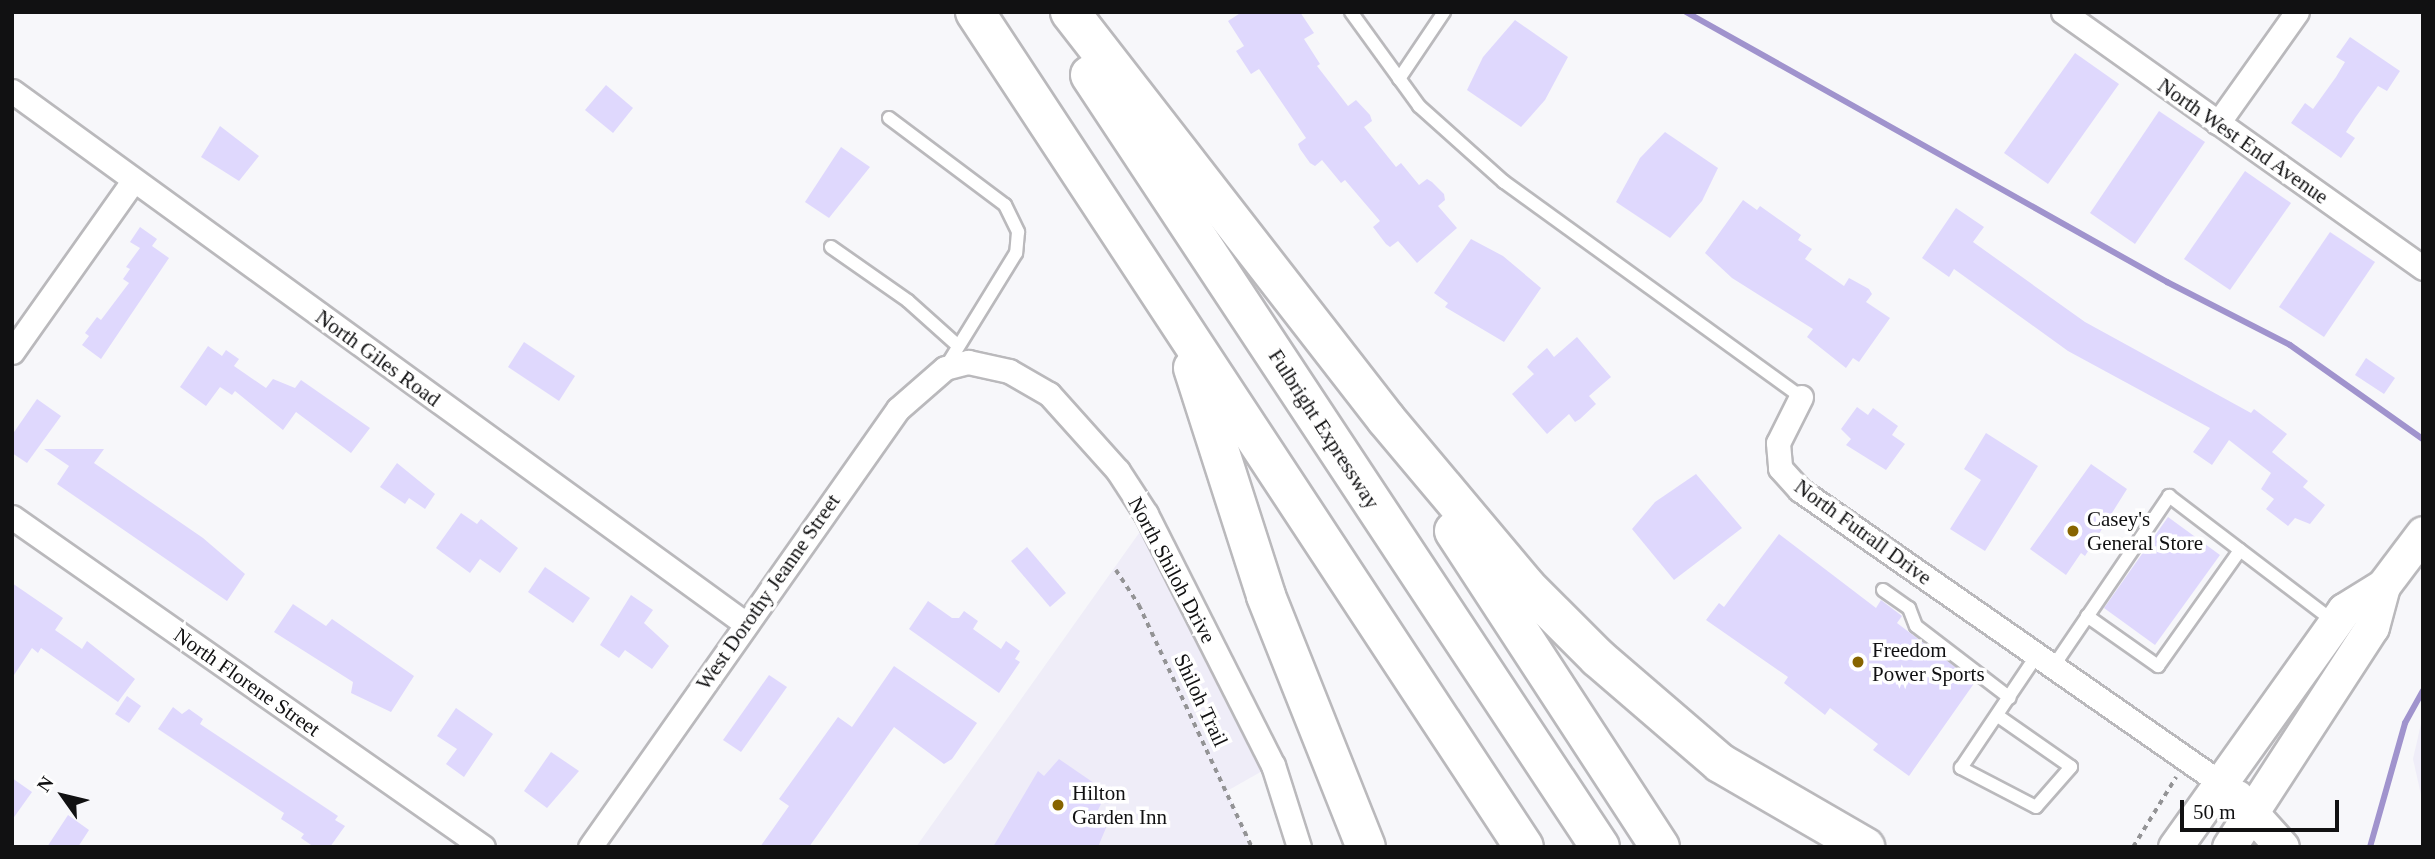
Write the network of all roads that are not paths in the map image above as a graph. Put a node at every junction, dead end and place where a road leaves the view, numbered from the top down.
1 (975, 12) edge
2 (1048, 12) edge
3 (1070, 12) edge
4 (1351, 12) edge
5 (1444, 12) edge
6 (2063, 12) edge
7 (2297, 12) edge
8 (1399, 79) junction
9 (12, 91) edge
10 (889, 118) dead end
11 (2218, 124) junction
12 (133, 181) junction
13 (831, 247) dead end
14 (2423, 268) edge
15 (1178, 322) junction
16 (12, 352) edge
17 (957, 358) junction
18 (1801, 397) joint
19 (1385, 419) junction
20 (12, 517) edge
21 (2423, 533) edge
22 (2240, 550) junction
23 (2384, 586) junction
24 (1883, 590) dead end
25 (2188, 598) dead end
26 (2200, 606) junction
27 (2087, 616) junction
28 (2335, 622) junction
29 (746, 624) junction
30 (2169, 624) dead end
31 (2181, 632) junction
32 (2045, 661) junction
33 (2010, 698) junction
34 (1998, 716) junction
35 (2219, 782) junction
36 (2253, 810) junction
37 (483, 847) edge
38 (590, 847) edge
39 (1299, 847) edge
40 (1366, 847) edge
41 (1524, 847) edge
42 (1600, 847) edge
43 (1660, 847) edge
44 (1865, 847) edge
45 (2175, 847) edge
46 (2229, 847) edge
47 (2282, 847) edge

1 - 15 highway
2 - 42 highway, Fulbright Expressway
3 - 19 highway
4 - 8 lane, North Futrall Drive
5 - 8 lane
6 - 11 street, North West End Avenue
7 - 11 street
8 - 18 lane, North Futrall Drive
9 - 12 street, North Giles Road
10 - 17 lane
11 - 14 street, North West End Avenue
12 - 16 street
12 - 29 street, North Giles Road
13 - 17 lane
15 - 40 highway
15 - 41 highway
17 - 29 street, West Dorothy Jeanne Street
17 - 39 street, North Shiloh Drive
18 - 32 street, North Futrall Drive
19 - 43 highway
19 - 44 highway
20 - 37 street, North Florene Street
21 - 23 main road
22 - 26 lane
22 - 27 lane
22 - 28 lane
23 - 28 main road
23 - 36 main road
24 - 33 lane
25 - 26 lane
26 - 31 lane
27 - 31 lane
27 - 32 lane
28 - 35 main road
29 - 38 street, West Dorothy Jeanne Street
30 - 31 lane
32 - 33 lane
32 - 35 street, North Futrall Drive
33 - 34 lane
34 - 34 lane
35 - 36 main road, North Futrall Drive
35 - 45 main road
36 - 46 main road
36 - 47 main road, North Futrall Drive

